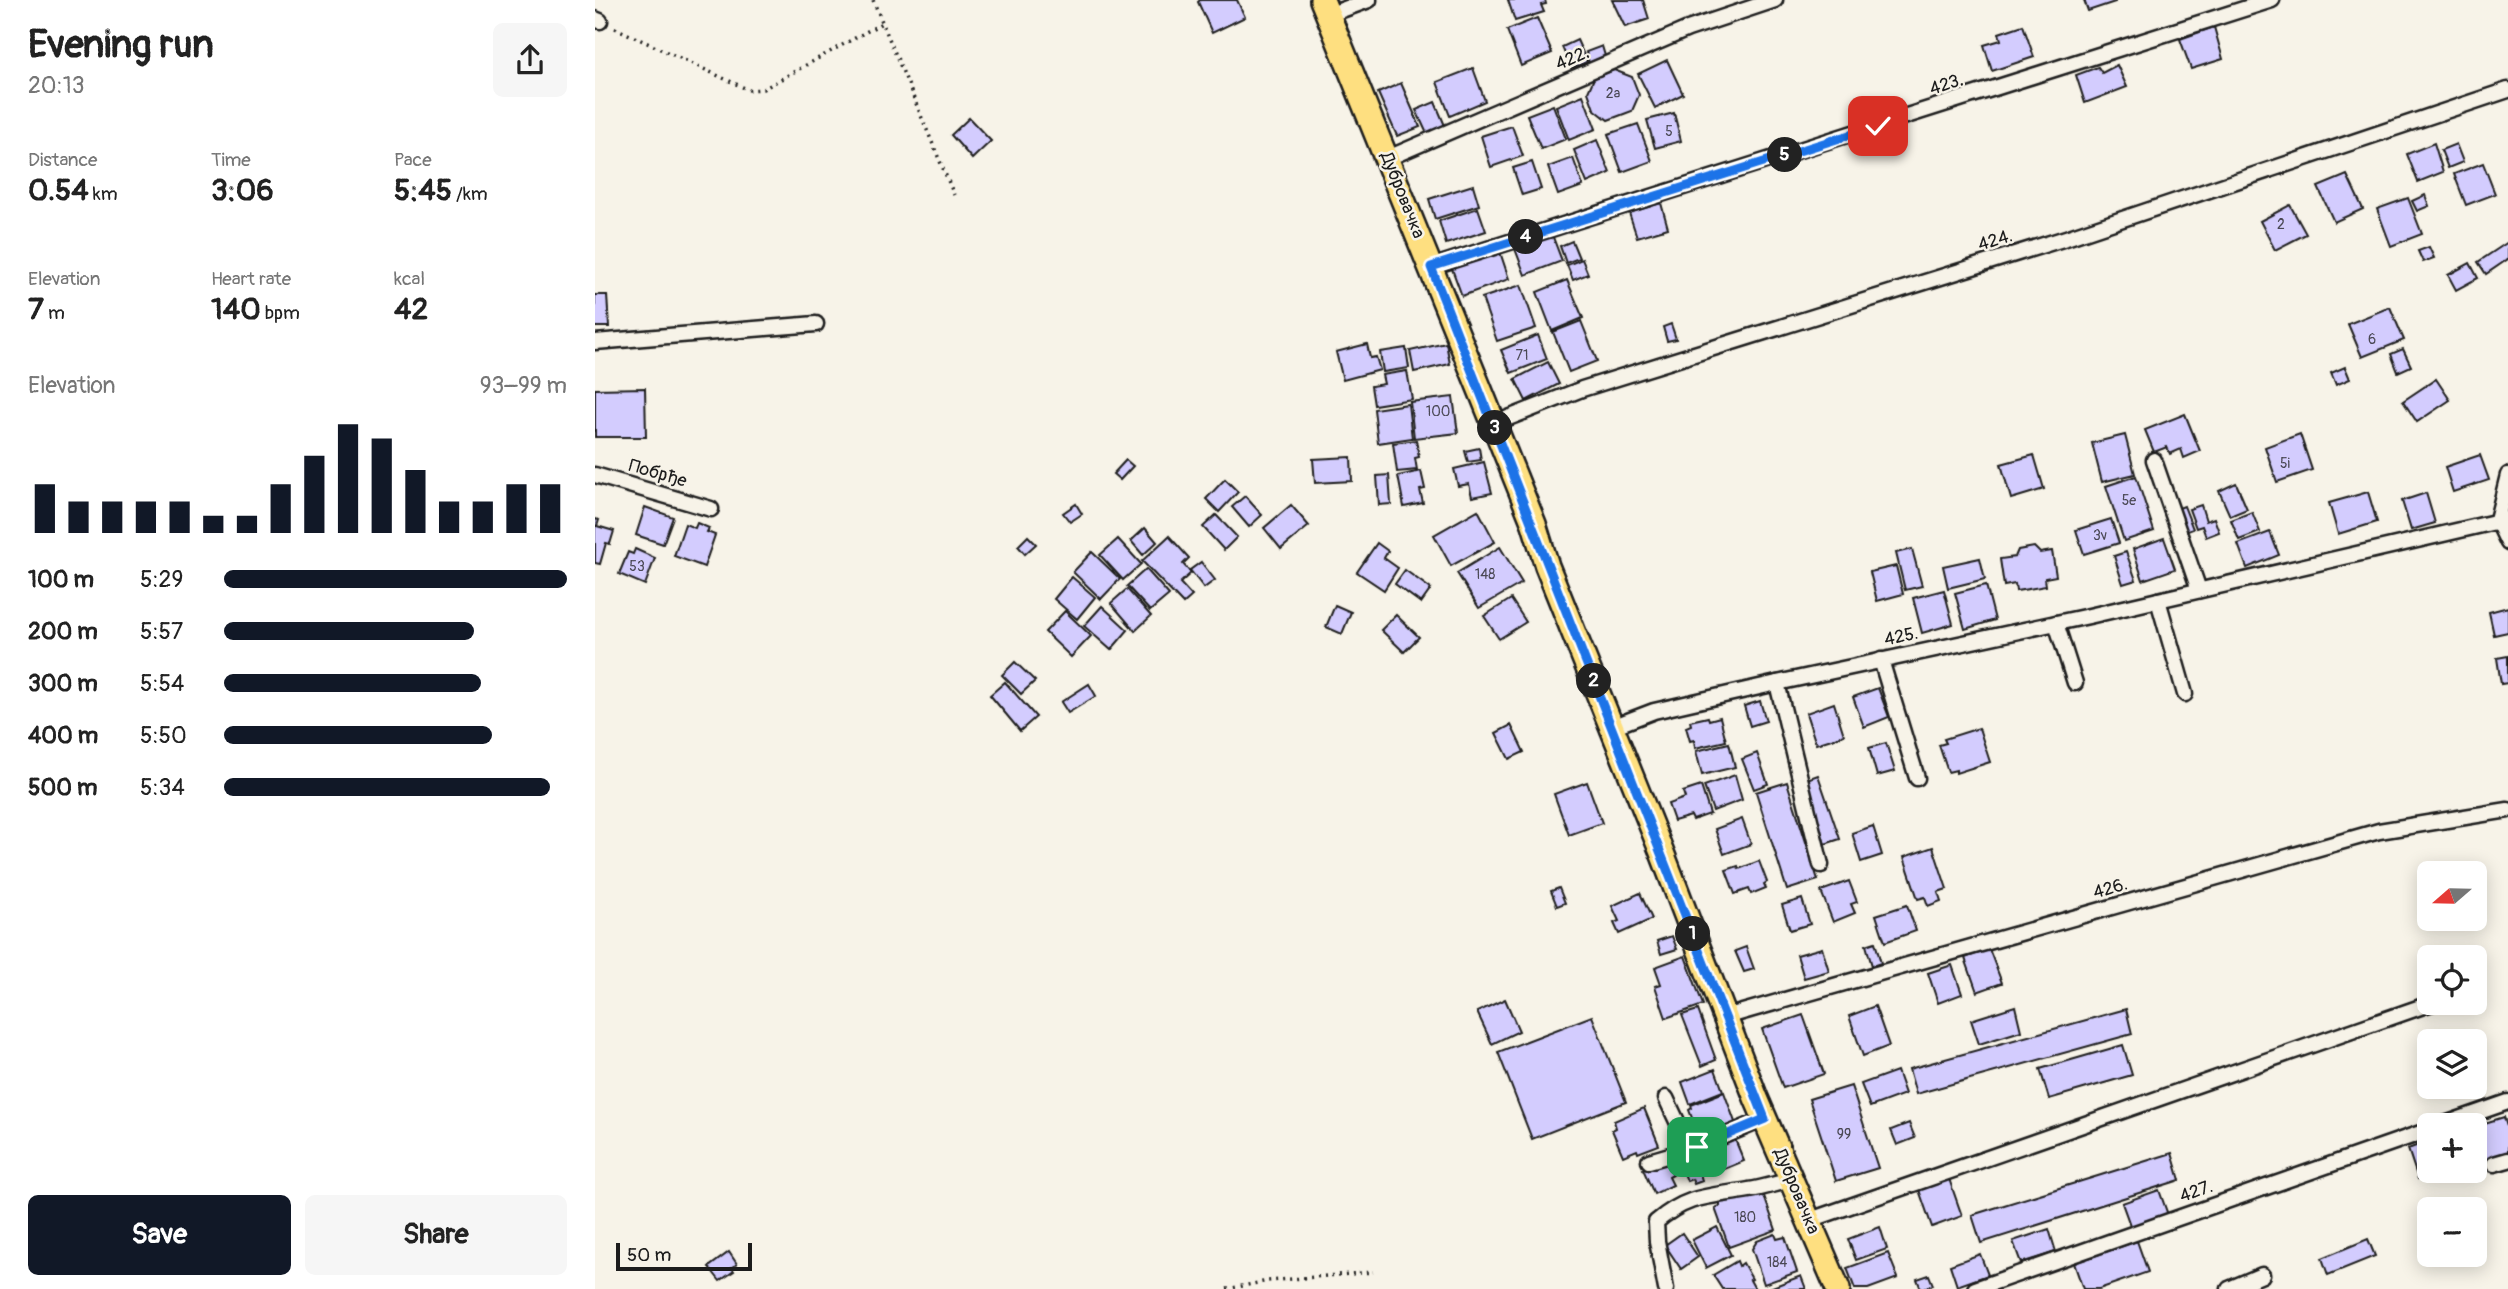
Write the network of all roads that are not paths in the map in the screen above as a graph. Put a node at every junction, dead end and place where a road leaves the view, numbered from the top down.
1 (1369, 0) edge
2 (1775, 0) edge
3 (2272, 0) edge
4 (1325, 7) edge
5 (2508, 90) edge
6 (1388, 158) junction
7 (1431, 267) junction
8 (815, 324) dead end
9 (595, 342) edge
10 (1493, 424) junction
11 (2154, 460) dead end
12 (595, 475) edge
13 (2508, 475) edge
14 (711, 509) dead end
15 (2503, 520) edge
16 (2508, 543) edge
17 (2199, 590) junction
18 (2158, 600) junction
19 (2056, 623) junction
20 (1881, 660) junction
21 (1777, 682) junction
22 (2075, 683) dead end
23 (2185, 694) dead end
24 (1612, 727) junction
25 (1917, 778) dead end
26 (2508, 810) edge
27 (1821, 865) dead end
28 (2417, 1008) edge
29 (1725, 1017) junction
30 (1666, 1098) dead end
31 (2508, 1102) edge
32 (2476, 1113) edge
33 (1765, 1119) junction
34 (2417, 1134) edge
35 (1689, 1149) junction
36 (1649, 1161) dead end
37 (1792, 1180) junction
38 (1810, 1220) junction
39 (2262, 1275) dead end
40 (1666, 1289) edge
41 (1838, 1289) edge
42 (1975, 1289) edge
43 (2229, 1289) edge

1 - 4 street
2 - 6 street, 422.
3 - 7 street, 423.
4 - 6 main road, Дубровачка
5 - 10 street, 424.
6 - 7 main road, Дубровачка
7 - 10 main road, Дубровачка
8 - 9 street
10 - 24 main road, Дубровачка
11 - 17 street
12 - 14 street, Побрђе
13 - 15 street
15 - 16 street
15 - 17 street, 425.
17 - 18 street, 425.
18 - 19 street, 425.
18 - 23 street
19 - 20 street, 425.
19 - 22 street
20 - 21 street, 425.
20 - 25 street
21 - 24 street, 425.
21 - 27 street
24 - 29 main road, Дубровачка
26 - 29 street, 426.
28 - 38 street
29 - 33 main road, Дубровачка
30 - 35 street
31 - 32 street
33 - 35 street
33 - 37 main road, Дубровачка
34 - 42 street, 427.
35 - 36 street
37 - 38 main road, Дубровачка
37 - 40 street
38 - 41 main road, Дубровачка
39 - 43 street

